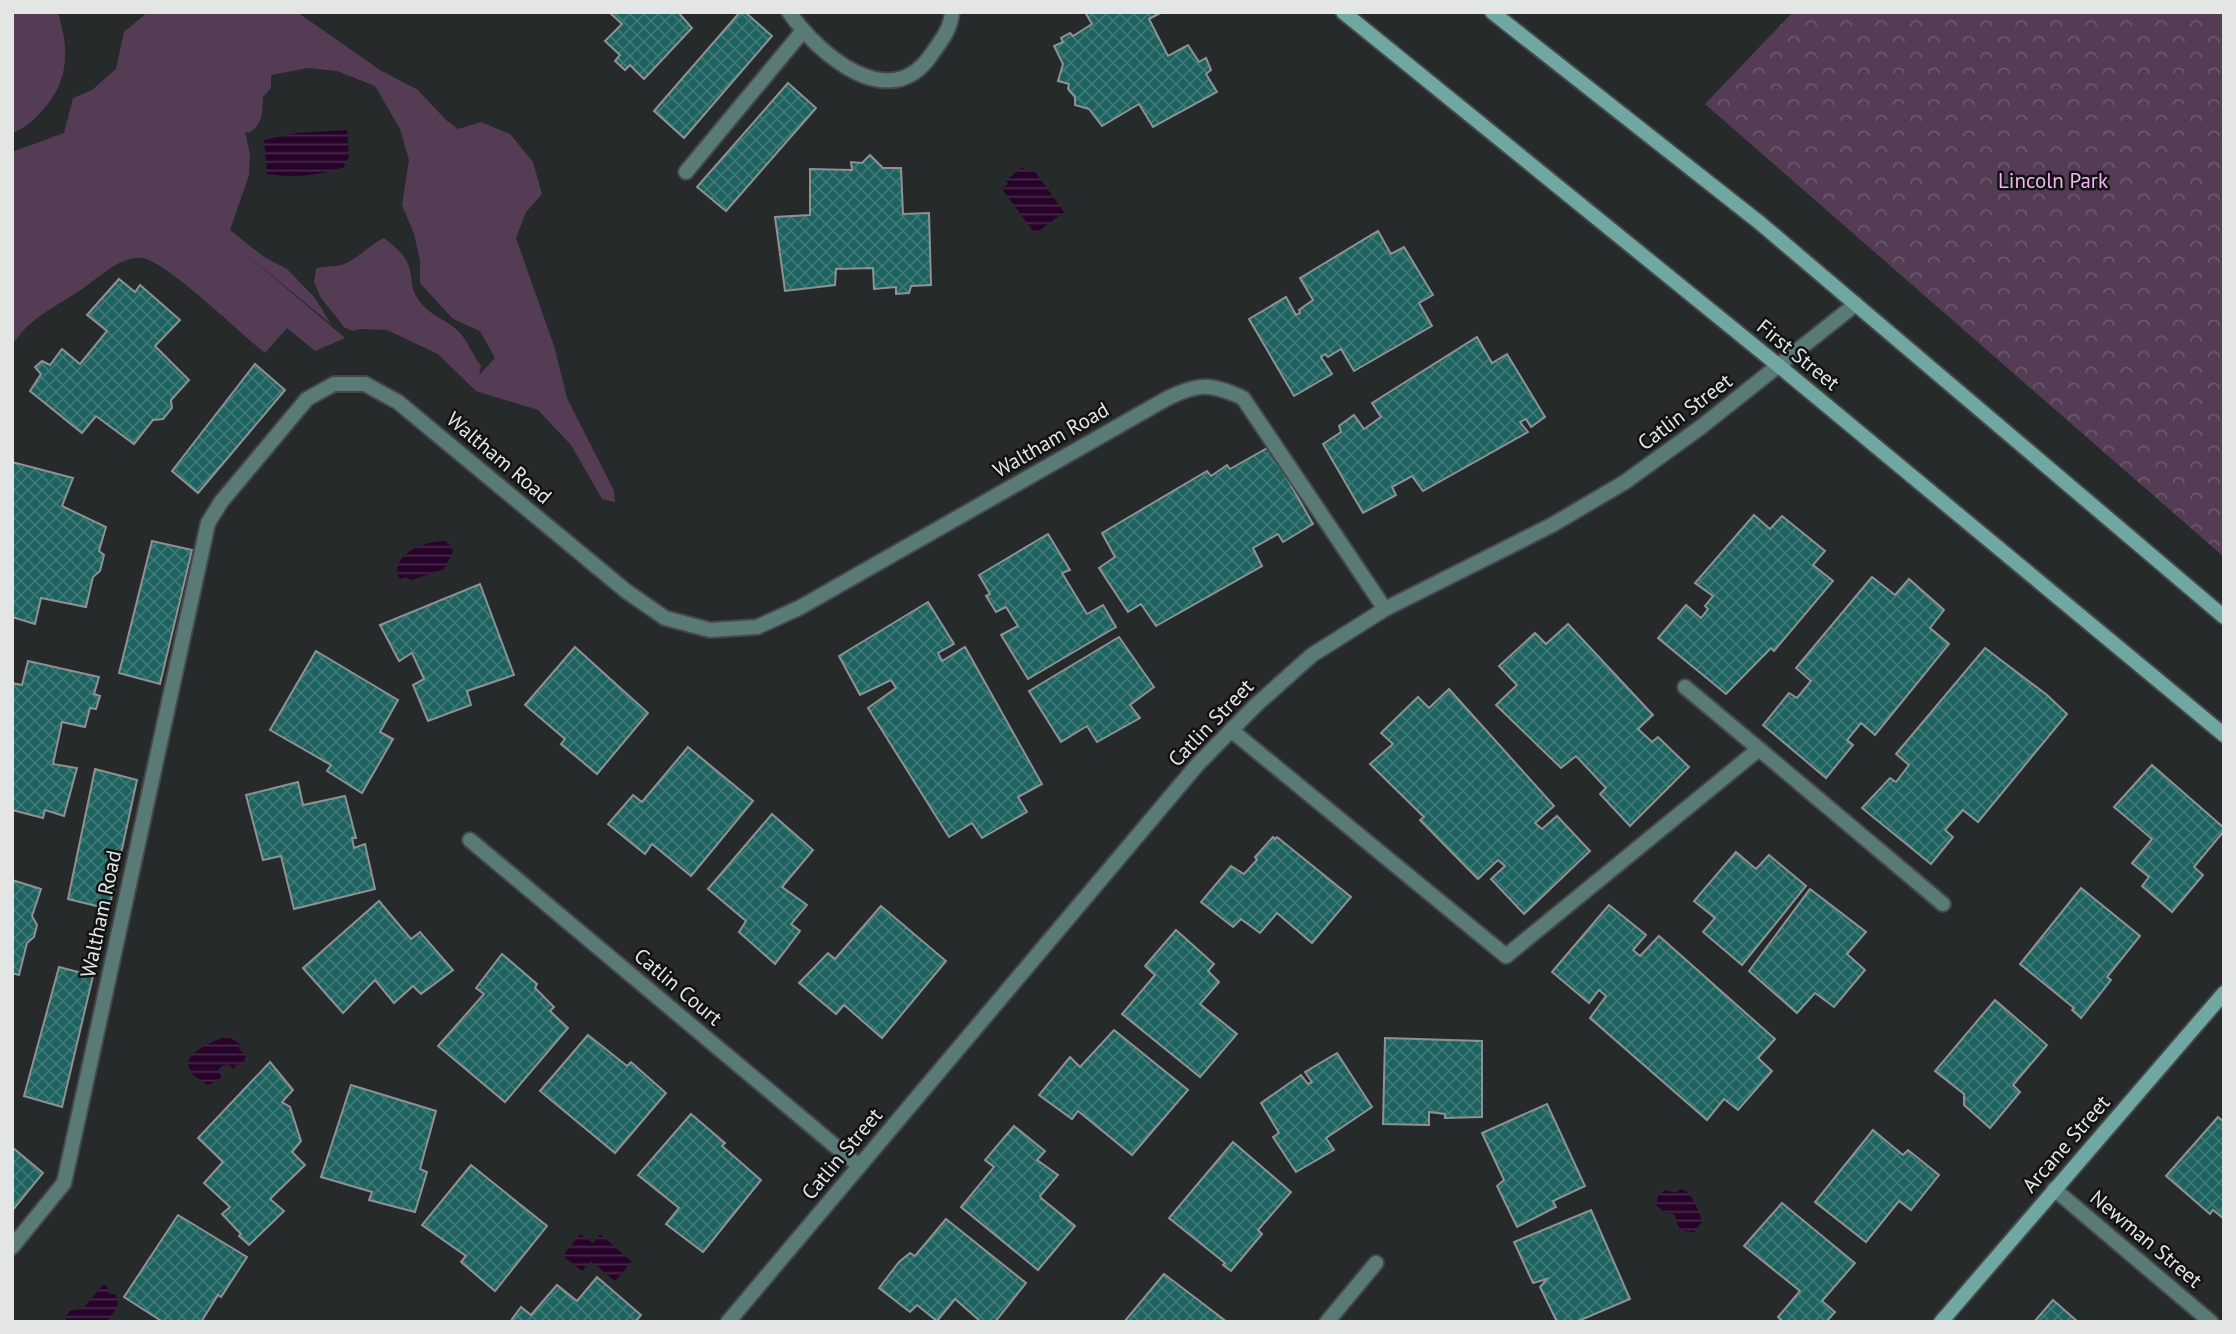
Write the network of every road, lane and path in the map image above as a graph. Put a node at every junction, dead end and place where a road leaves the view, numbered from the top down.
1 (789, 12) edge
2 (952, 12) edge
3 (1342, 12) edge
4 (1492, 12) edge
5 (803, 32) junction
6 (686, 172) dead end
7 (1856, 304) junction
8 (1779, 366) junction
9 (1385, 609) junction
10 (2224, 617) edge
11 (1685, 687) dead end
12 (1231, 730) junction
13 (2224, 735) edge
14 (1759, 749) junction
15 (470, 840) dead end
16 (1943, 904) dead end
17 (2224, 993) edge
18 (859, 1166) junction
19 (2054, 1189) junction
20 (12, 1247) edge
21 (1376, 1263) dead end
22 (728, 1322) edge
23 (1328, 1322) edge
24 (1941, 1322) edge
25 (2211, 1322) edge

1 - 5 street
2 - 5 street
3 - 8 main road, First Street
4 - 7 main road
5 - 6 street
7 - 8 street, Catlin Street
7 - 10 main road
8 - 9 street, Catlin Street
8 - 13 main road, First Street
9 - 12 street, Catlin Street
9 - 20 street, Waltham Road
11 - 14 street
12 - 14 street
12 - 18 street, Catlin Street
14 - 16 street
15 - 18 street, Catlin Court
17 - 19 main road, Arcane Street
18 - 22 street, Catlin Street
19 - 24 main road, Arcane Street
19 - 25 street, Newman Street
21 - 23 street

